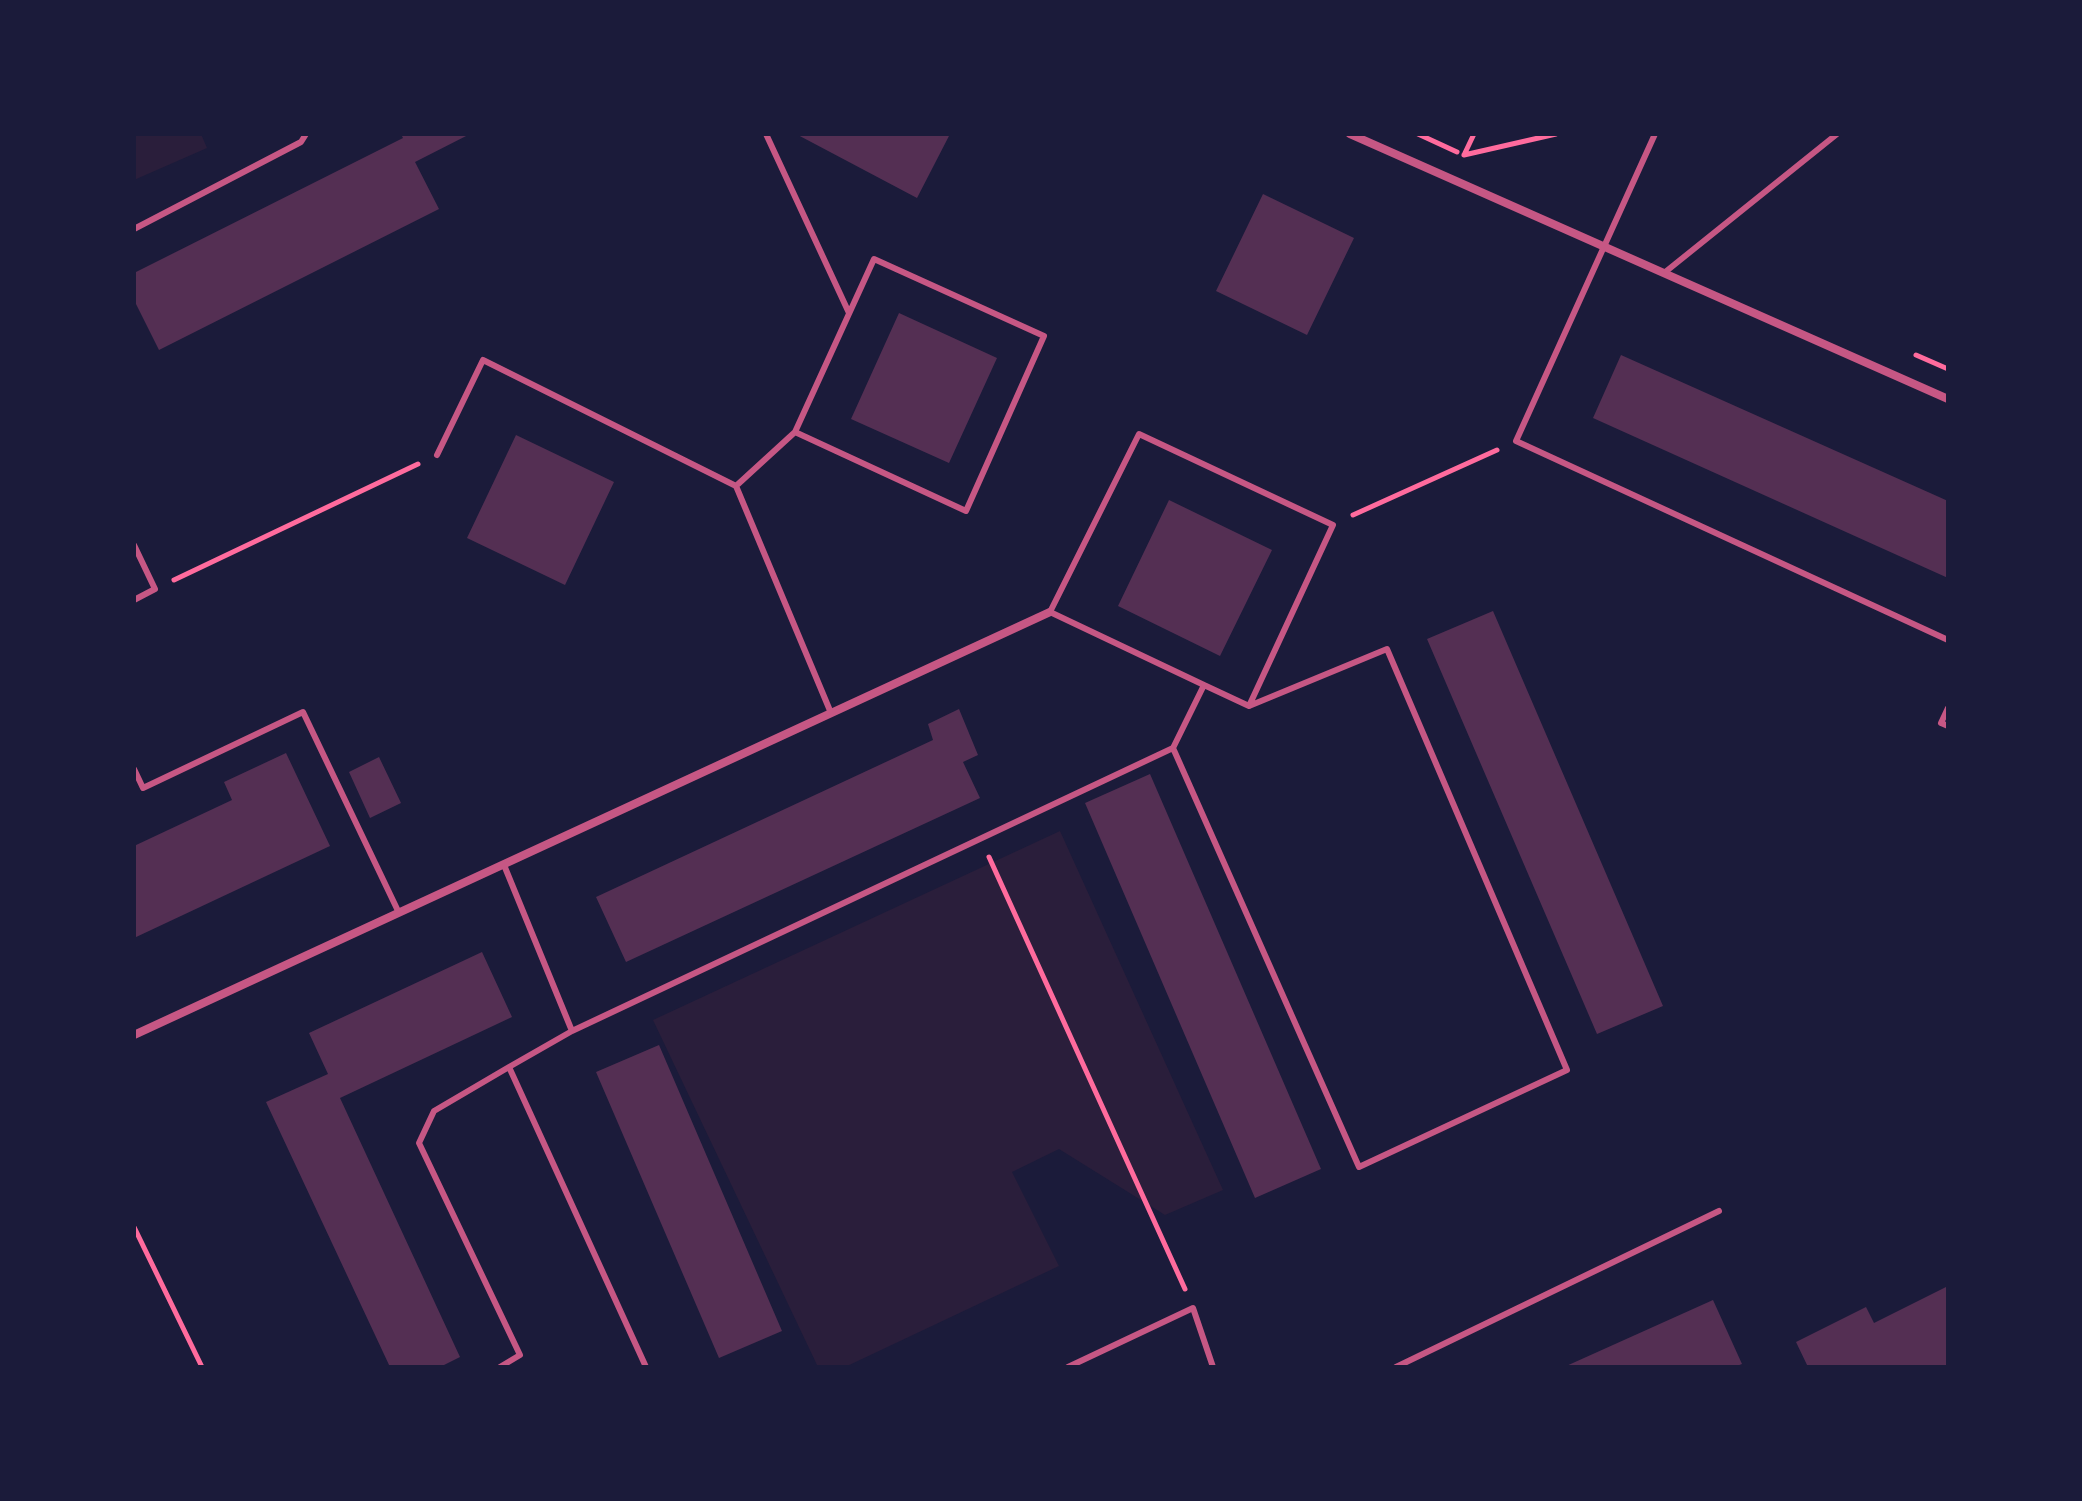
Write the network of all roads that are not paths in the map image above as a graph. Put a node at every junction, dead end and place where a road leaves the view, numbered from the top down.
1 (306, 134) edge
2 (766, 134) edge
3 (1350, 134) edge
4 (1655, 134) edge
5 (1837, 134) edge
6 (134, 229) edge
7 (1605, 247) junction
8 (1664, 273) junction
9 (849, 313) junction
10 (1948, 399) edge
11 (795, 432) junction
12 (437, 455) road end
13 (736, 486) junction
14 (134, 545) edge
15 (134, 600) edge
16 (1050, 612) junction
17 (1948, 640) edge
18 (1204, 685) junction
19 (1249, 706) junction
20 (1948, 708) edge
21 (831, 713) junction
22 (1948, 726) edge
23 (1173, 748) junction
24 (134, 769) edge
25 (504, 865) junction
26 (399, 913) junction
27 (572, 1031) junction
28 (134, 1035) edge
29 (509, 1067) junction
30 (1719, 1211) dead end
31 (500, 1367) edge
32 (646, 1367) edge
33 (1068, 1367) edge
34 (1213, 1367) edge
35 (1396, 1367) edge

1 - 6 lane
2 - 9 lane
3 - 7 street
4 - 7 lane
5 - 8 lane
7 - 8 street
7 - 17 lane
8 - 10 street
9 - 11 lane
9 - 11 lane
11 - 13 lane
12 - 13 lane
13 - 21 lane
14 - 15 lane
16 - 18 lane
16 - 19 lane
16 - 21 street
18 - 19 lane
18 - 23 lane
19 - 23 lane
20 - 22 lane
21 - 25 street
23 - 27 lane
24 - 26 lane
25 - 26 street
25 - 27 lane
26 - 28 street
27 - 29 lane
29 - 31 lane
29 - 32 lane
30 - 35 lane
33 - 34 lane

